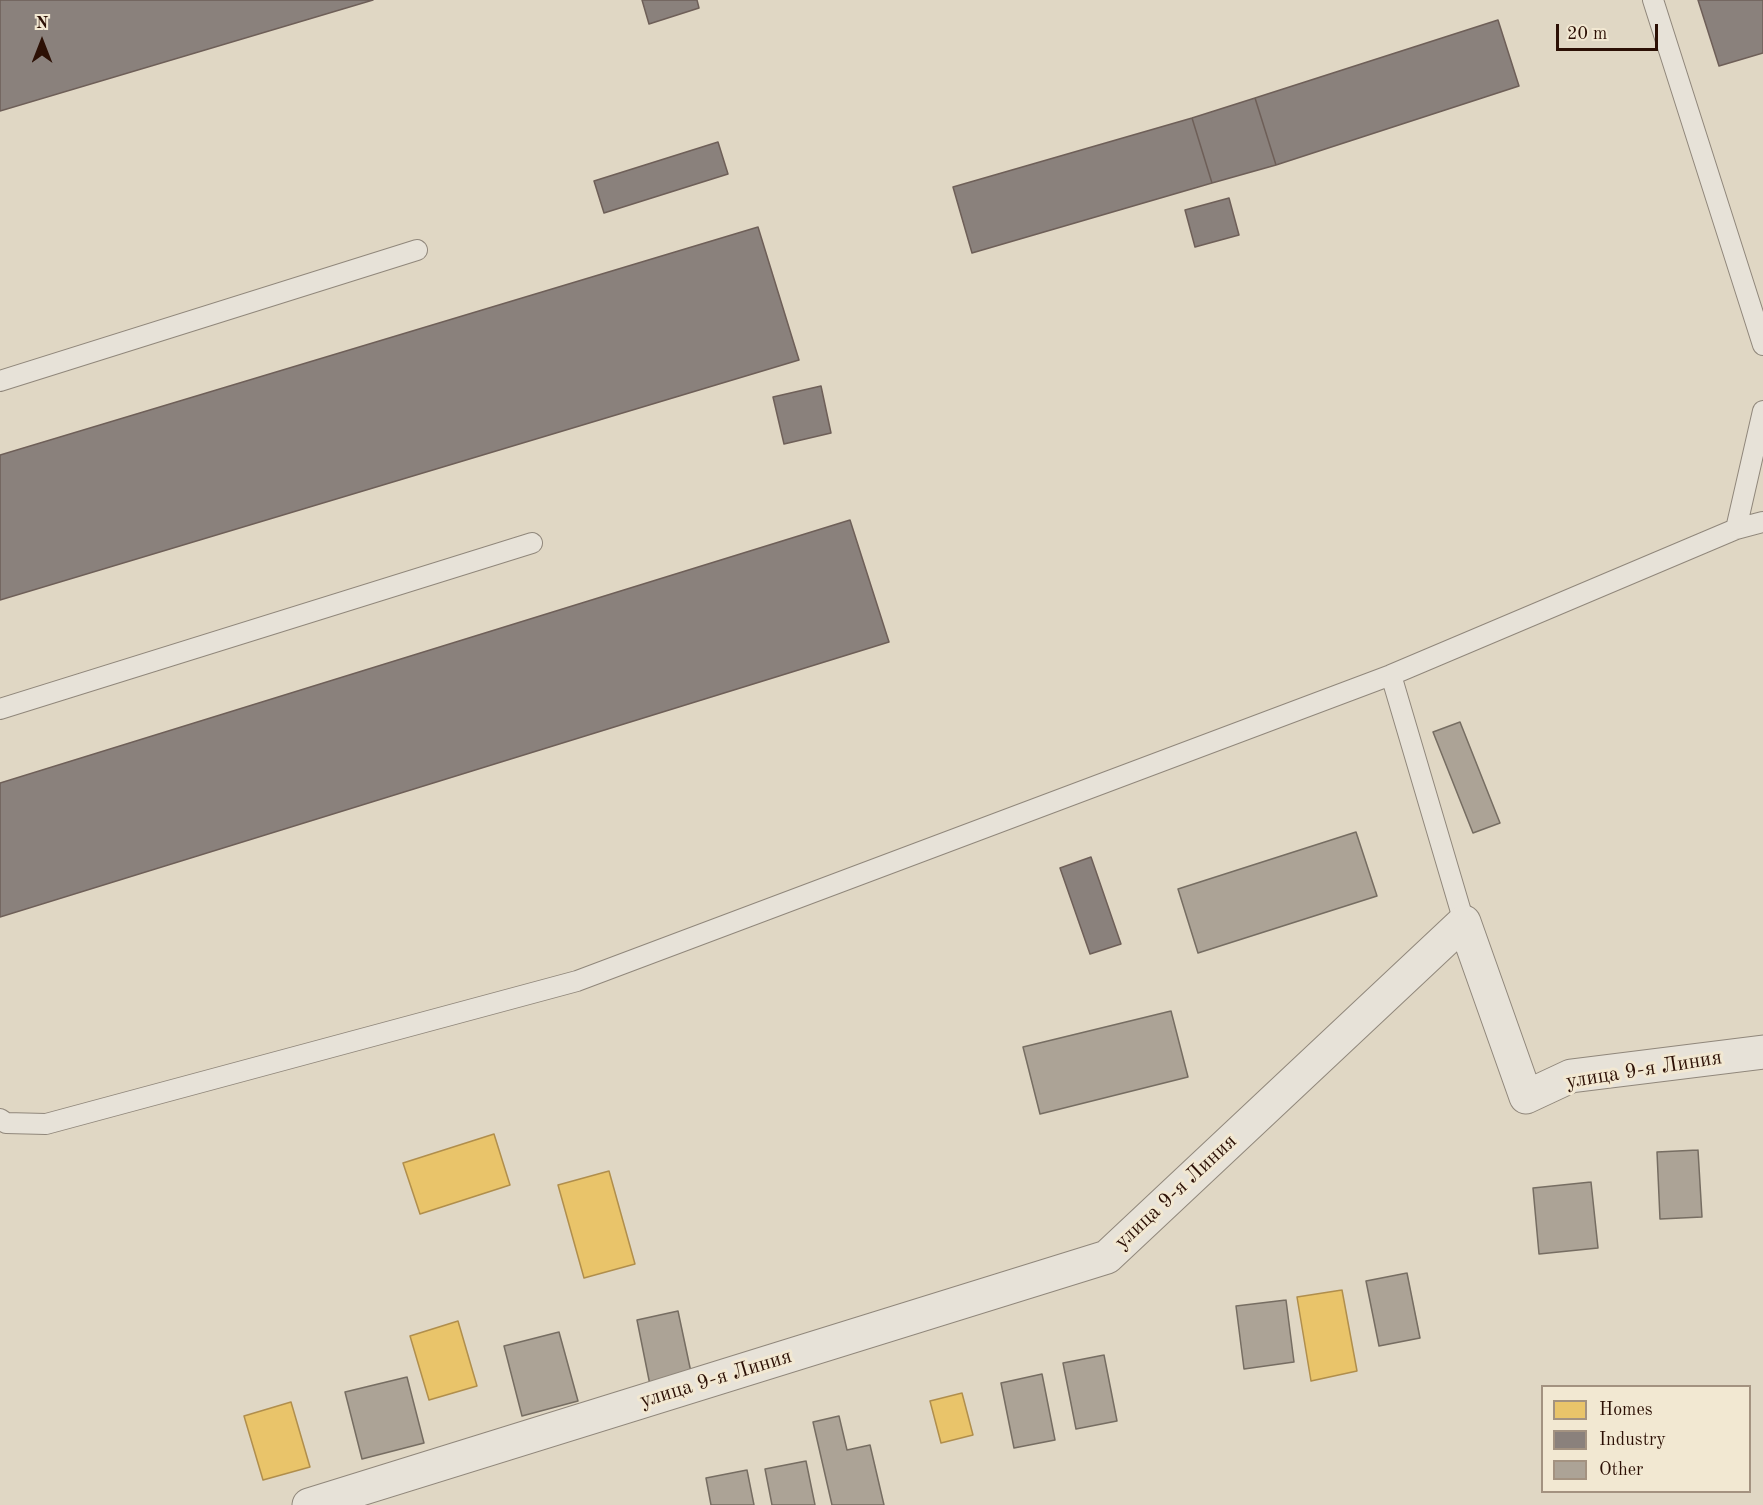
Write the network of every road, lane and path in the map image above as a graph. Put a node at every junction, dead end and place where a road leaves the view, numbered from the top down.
1 (1653, 0) edge
2 (417, 250) dead end
3 (1763, 345) edge
4 (0, 381) edge
5 (1763, 411) edge
6 (1763, 522) edge
7 (1736, 529) junction
8 (532, 543) dead end
9 (1391, 675) junction
10 (0, 709) edge
11 (1464, 922) junction
12 (1763, 1052) edge
13 (0, 1119) edge
14 (309, 1505) edge

1 - 3 lane
2 - 4 lane
5 - 7 lane
6 - 7 lane
7 - 9 lane
8 - 10 lane
9 - 11 lane
9 - 13 lane
11 - 12 street, улица 9-я Линия
11 - 14 street, улица 9-я Линия

